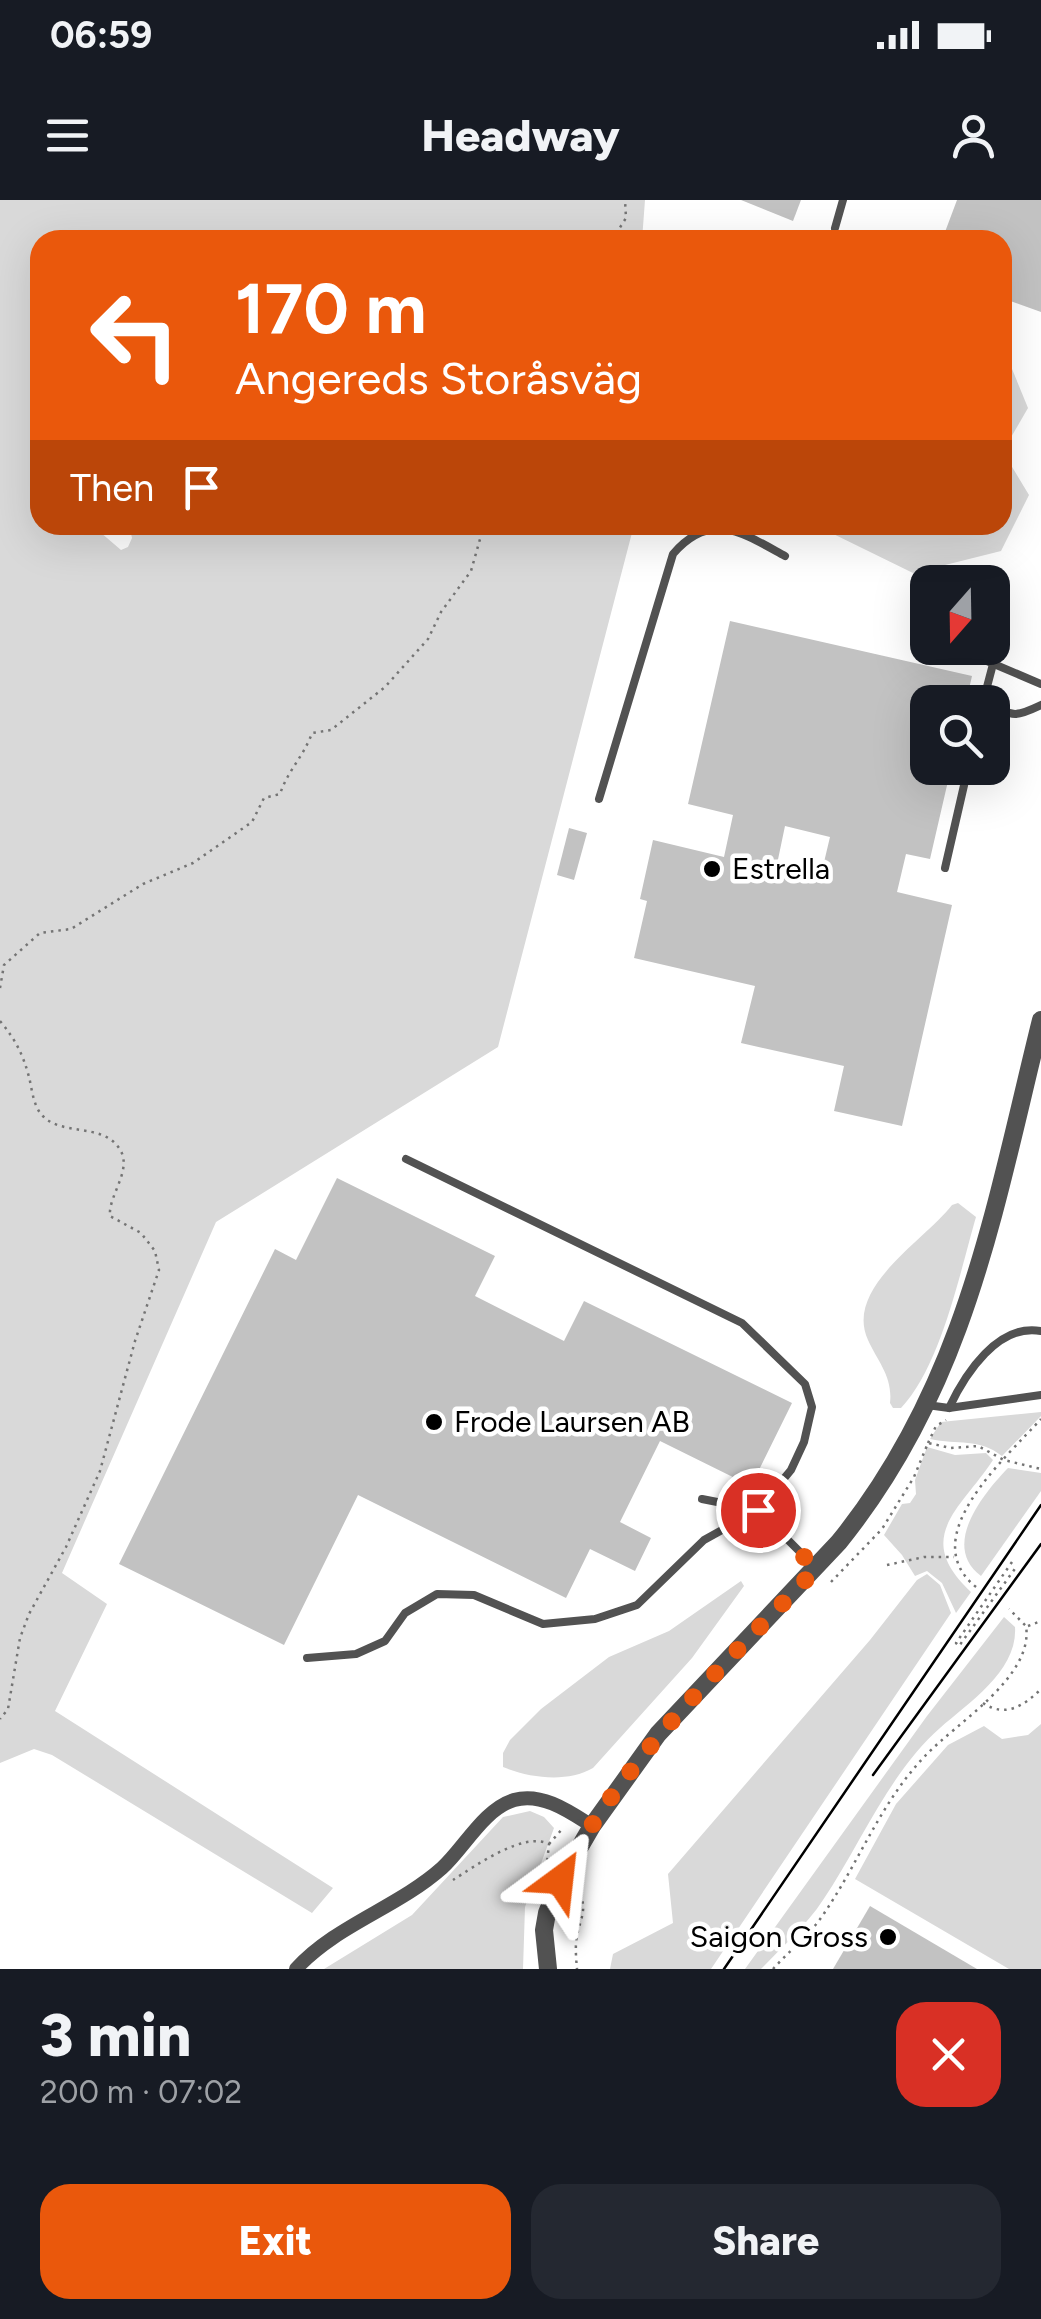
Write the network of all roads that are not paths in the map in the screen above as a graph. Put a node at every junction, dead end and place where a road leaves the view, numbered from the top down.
1 (843, 200) edge
2 (835, 228) dead end
3 (692, 535) edge
4 (744, 535) edge
5 (785, 556) dead end
6 (995, 665) edge
7 (1041, 684) edge
8 (1041, 705) edge
9 (1010, 715) edge
10 (964, 785) edge
11 (599, 799) dead end
12 (945, 868) dead end
13 (1041, 1020) edge
14 (406, 1159) dead end
15 (1041, 1331) edge
16 (1041, 1395) edge
17 (927, 1405) junction
18 (949, 1408) junction
19 (702, 1499) dead end
20 (758, 1510) junction
21 (816, 1569) junction
22 (307, 1658) dead end
23 (592, 1826) junction
24 (296, 1969) edge
25 (548, 1969) edge

1 - 2 lane
3 - 11 lane
4 - 5 lane
6 - 7 lane
8 - 9 lane
10 - 12 lane
13 - 17 street
14 - 20 lane
15 - 18 lane
16 - 18 lane
17 - 18 lane
17 - 21 street
19 - 20 lane
20 - 21 lane
20 - 22 lane
21 - 23 street
23 - 24 street
23 - 25 street

